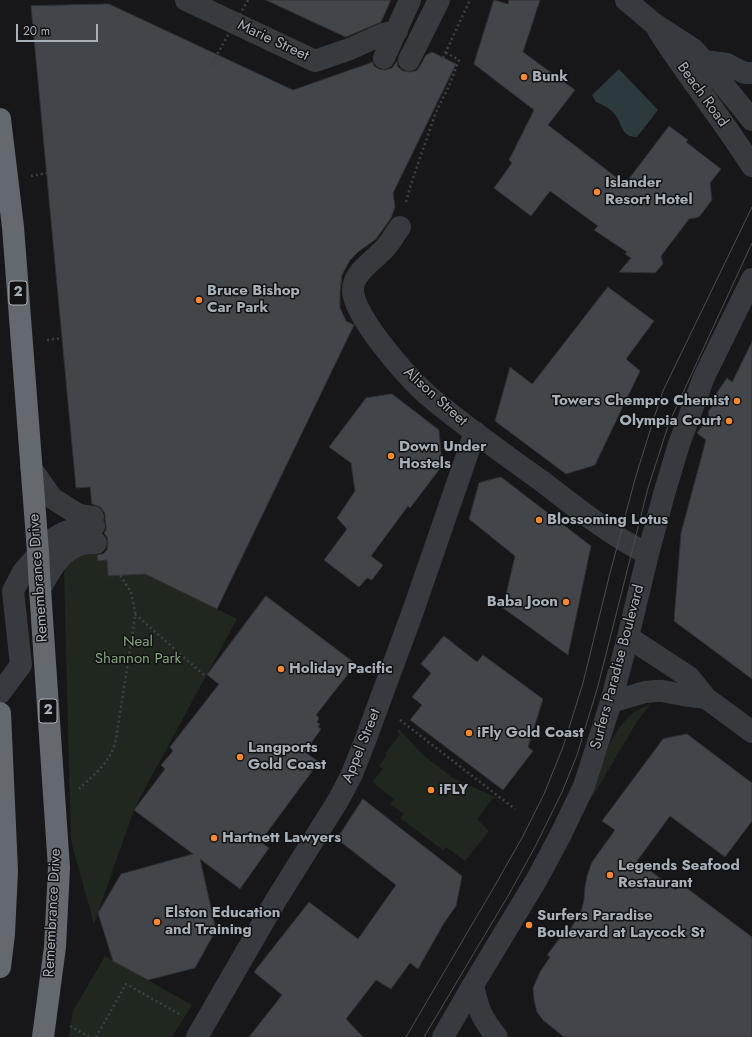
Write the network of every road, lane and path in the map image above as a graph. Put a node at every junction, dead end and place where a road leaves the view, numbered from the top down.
1 (186, 0) edge
2 (248, 0) edge
3 (410, 0) edge
4 (439, 0) edge
5 (470, 0) edge
6 (626, 0) edge
7 (653, 23) junction
8 (397, 31) junction
9 (422, 50) junction
10 (384, 58) dead end
11 (443, 58) dead end
12 (704, 61) junction
13 (210, 67) dead end
14 (752, 73) edge
15 (0, 119) edge
16 (752, 120) edge
17 (752, 166) edge
18 (46, 174) dead end
19 (25, 177) dead end
20 (400, 227) joint
21 (752, 279) edge
22 (62, 338) dead end
23 (40, 341) dead end
24 (475, 432) junction
25 (32, 468) junction
26 (94, 529) junction
27 (648, 554) junction
28 (38, 555) junction
29 (120, 576) dead end
30 (40, 589) junction
31 (135, 613) junction
32 (628, 637) junction
33 (205, 676) dead end
34 (0, 693) edge
35 (706, 698) junction
36 (611, 702) junction
37 (0, 713) edge
38 (400, 720) dead end
39 (752, 732) edge
40 (75, 792) dead end
41 (515, 809) dead end
42 (0, 967) edge
43 (473, 985) junction
44 (175, 1012) dead end
45 (68, 1025) dead end
46 (43, 1037) edge
47 (90, 1037) edge
48 (96, 1037) edge
49 (197, 1037) edge
50 (443, 1037) edge
51 (497, 1037) edge

1 - 8 street, Marie Street
2 - 13 path, bridge
3 - 8 street
4 - 9 street
5 - 11 path, bridge
6 - 7 street, Beach Road
7 - 12 street, Beach Road
7 - 17 street, Beach Road
8 - 9 street
8 - 10 street
9 - 20 path
12 - 14 street
12 - 16 street, Beach Road
15 - 25 highway, Remembrance Drive / 2
18 - 19 path
20 - 24 street, Alison Street
21 - 27 street, Surfers Paradise Boulevard
22 - 23 path
24 - 27 street, Alison Street
24 - 49 street, Appel Street
25 - 26 street
25 - 28 highway, Remembrance Drive / 2
26 - 28 street
26 - 30 street
27 - 32 street, Surfers Paradise Boulevard
28 - 30 highway, Remembrance Drive / 2
28 - 34 street
29 - 31 path
30 - 46 highway, Remembrance Drive / 2
31 - 33 path
31 - 40 path
32 - 35 street
32 - 36 street, Surfers Paradise Boulevard
35 - 36 street
35 - 39 street
36 - 43 street, Surfers Paradise Boulevard
37 - 42 highway
38 - 41 path
43 - 50 street, Surfers Paradise Boulevard
43 - 51 street
44 - 48 path
45 - 47 path

